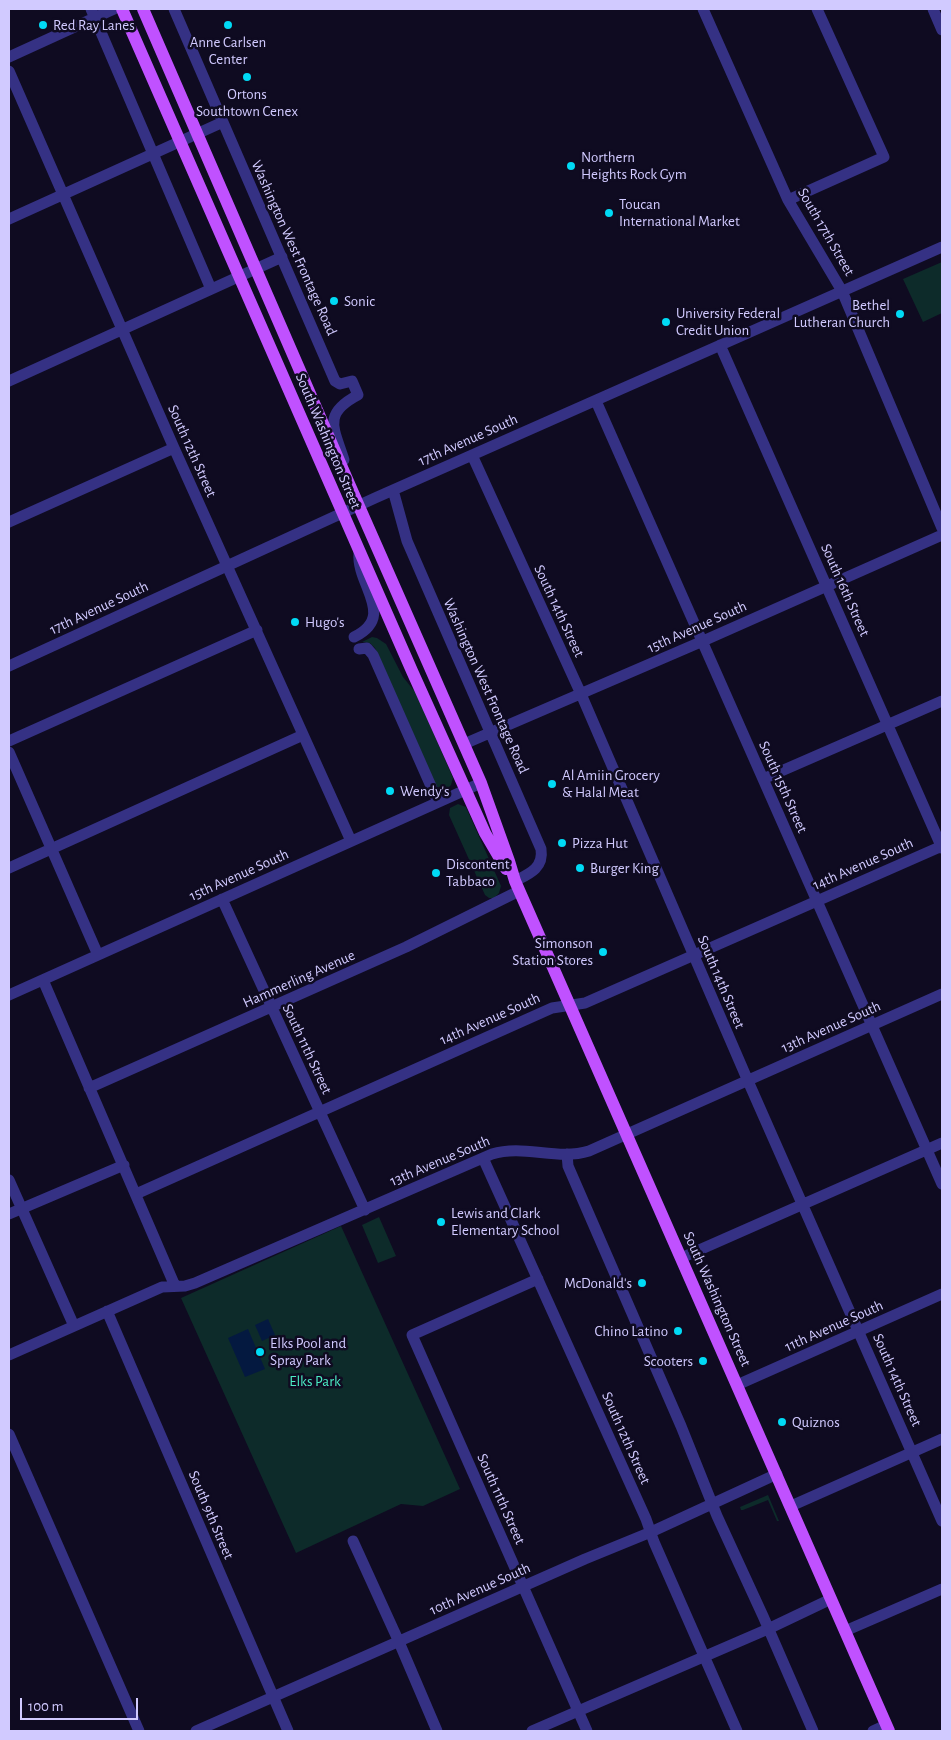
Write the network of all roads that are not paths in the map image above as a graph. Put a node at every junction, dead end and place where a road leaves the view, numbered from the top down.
1 (114, 9) edge
2 (122, 9) edge
3 (143, 9) edge
4 (174, 9) edge
5 (703, 9) edge
6 (817, 9) edge
7 (933, 9) edge
8 (93, 13) edge
9 (942, 30) edge
10 (9, 57) edge
11 (9, 71) edge
12 (223, 122) junction
13 (198, 134) junction
14 (180, 142) junction
15 (154, 153) junction
16 (63, 195) junction
17 (788, 200) junction
18 (9, 219) edge
19 (942, 247) edge
20 (282, 257) junction
21 (255, 269) junction
22 (240, 277) junction
23 (211, 289) junction
24 (842, 291) junction
25 (123, 330) junction
26 (720, 345) junction
27 (9, 381) edge
28 (596, 401) junction
29 (174, 448) junction
30 (472, 455) junction
31 (346, 476) junction
32 (393, 490) junction
33 (359, 506) junction
34 (342, 513) junction
35 (9, 522) edge
36 (942, 528) edge
37 (942, 535) edge
38 (359, 553) junction
39 (228, 566) junction
40 (827, 586) junction
41 (257, 630) junction
42 (354, 637) dead end
43 (703, 641) junction
44 (358, 649) dead end
45 (9, 666) edge
46 (580, 694) junction
47 (942, 700) edge
48 (888, 725) junction
49 (490, 732) junction
50 (303, 735) junction
51 (9, 741) edge
52 (464, 744) junction
53 (9, 752) edge
54 (763, 779) junction
55 (481, 783) junction
56 (465, 790) junction
57 (438, 802) junction
58 (351, 841) junction
59 (942, 847) edge
60 (51, 849) junction
61 (9, 868) edge
62 (517, 886) junction
63 (222, 899) junction
64 (817, 901) junction
65 (98, 955) junction
66 (694, 956) junction
67 (43, 980) junction
68 (942, 994) edge
69 (9, 995) edge
70 (571, 1006) junction
71 (271, 1008) junction
72 (873, 1025) junction
73 (748, 1081) junction
74 (89, 1088) junction
75 (319, 1113) junction
76 (626, 1134) junction
77 (942, 1143) edge
78 (927, 1150) junction
79 (567, 1154) junction
80 (483, 1158) junction
81 (124, 1165) junction
82 (9, 1180) edge
83 (942, 1184) edge
84 (136, 1194) junction
85 (803, 1204) junction
86 (21, 1208) junction
87 (365, 1210) junction
88 (9, 1214) edge
89 (681, 1258) junction
90 (538, 1279) junction
91 (175, 1286) junction
92 (942, 1294) edge
93 (108, 1311) junction
94 (74, 1326) junction
95 (859, 1331) junction
96 (9, 1355) edge
97 (737, 1385) junction
98 (9, 1434) edge
99 (942, 1440) edge
100 (913, 1453) junction
101 (777, 1474) junction
102 (712, 1503) junction
103 (791, 1506) junction
104 (942, 1521) edge
105 (651, 1532) junction
106 (353, 1541) dead end
107 (524, 1586) junction
108 (942, 1588) edge
109 (831, 1599) junction
110 (768, 1628) junction
111 (846, 1631) junction
112 (399, 1642) junction
113 (703, 1656) junction
114 (273, 1697) junction
115 (578, 1711) junction
116 (888, 1728) edge
117 (139, 1731) edge
118 (196, 1731) edge
119 (288, 1731) edge
120 (437, 1731) edge
121 (532, 1731) edge
122 (587, 1731) edge
123 (737, 1731) edge
124 (813, 1731) edge
125 (873, 1731) edge

1 - 8 street
2 - 14 main road, South Washington Street
3 - 13 main road, South Washington Street
4 - 12 street, Washington West Frontage Road
5 - 17 street, South 17th Street
6 - 17 street
7 - 9 street
8 - 10 street
8 - 15 street
11 - 16 street, South 12th Street
12 - 13 street
12 - 20 street, Washington West Frontage Road
13 - 14 street
13 - 21 main road, South Washington Street
14 - 15 street
14 - 22 main road, South Washington Street
15 - 16 street
15 - 23 street
16 - 18 street
16 - 25 street, South 12th Street
17 - 24 street, South 17th Street
19 - 24 street, 17th Avenue South
20 - 21 street
20 - 31 street, Washington West Frontage Road
21 - 22 street
21 - 31 main road, South Washington Street
22 - 23 street
22 - 34 main road, South Washington Street
23 - 25 street
24 - 26 street, 17th Avenue South
24 - 36 street, South 17th Street
25 - 27 street
25 - 29 street, South 12th Street
26 - 28 street, 17th Avenue South
26 - 40 street, South 16th Street
28 - 30 street, 17th Avenue South
28 - 43 street, South 15th Street
29 - 35 street
29 - 39 street, South 12th Street
30 - 32 street, 17th Avenue South
30 - 46 street, South 14th Street
31 - 33 main road, South Washington Street
32 - 33 street, 17th Avenue South
32 - 49 street, Washington West Frontage Road
33 - 34 street, 17th Avenue South
33 - 52 main road, South Washington Street
34 - 38 main road, South Washington Street
34 - 39 street, 17th Avenue South
37 - 40 street, 15th Avenue South
38 - 42 street
38 - 56 main road, South Washington Street
39 - 41 street, South 12th Street
39 - 45 street, 17th Avenue South
40 - 43 street, 15th Avenue South
40 - 48 street, South 16th Street
41 - 50 street, South 12th Street
41 - 51 street
43 - 46 street, 15th Avenue South
43 - 54 street, South 15th Street
44 - 57 street
46 - 49 street, 15th Avenue South
46 - 66 street, South 14th Street
47 - 48 street
48 - 54 street
48 - 59 street, South 16th Street
49 - 52 street, 15th Avenue South
49 - 62 street, Washington West Frontage Road
50 - 58 street, South 12th Street
50 - 60 street
52 - 55 main road, South Washington Street
53 - 60 street
54 - 64 street, South 15th Street
55 - 56 street, 15th Avenue South
55 - 62 main road, South Washington Street
56 - 57 street, 15th Avenue South
56 - 62 main road, South Washington Street
57 - 58 street, 15th Avenue South
58 - 63 street, 15th Avenue South
59 - 64 street, 14th Avenue South
60 - 61 street
60 - 65 street
62 - 70 main road, South Washington Street
62 - 71 street, Hammerling Avenue
63 - 65 street, 15th Avenue South
63 - 71 street, South 11th Street
64 - 66 street, 14th Avenue South
64 - 72 street, South 15th Street
65 - 67 street, 15th Avenue South
66 - 70 street, 14th Avenue South
66 - 73 street, South 14th Street
67 - 69 street, 15th Avenue South
67 - 74 street
68 - 72 street, 13th Avenue South
70 - 75 street, 14th Avenue South
70 - 76 main road, South Washington Street
71 - 74 street, Hammerling Avenue
71 - 75 street, South 11th Street
72 - 73 street, 13th Avenue South
72 - 78 street, South 15th Street
73 - 76 street, 13th Avenue South
73 - 85 street, South 14th Street
74 - 81 street
75 - 84 street, 14th Avenue South
75 - 87 street, South 11th Street
76 - 79 street, 13th Avenue South
76 - 89 main road, South Washington Street
77 - 78 street
78 - 83 street, South 15th Street
78 - 85 street
79 - 80 street, 13th Avenue South
79 - 102 street
80 - 87 street, 13th Avenue South
80 - 90 street, South 12th Street
81 - 84 street
81 - 86 street
82 - 86 street
84 - 91 street
85 - 89 street
85 - 95 street, South 14th Street
86 - 88 street
86 - 94 street
87 - 91 street, 13th Avenue South
89 - 97 main road, South Washington Street
90 - 105 street, South 12th Street
90 - 107 street, South 11th Street
91 - 93 street, 13th Avenue South
92 - 95 street, 11th Avenue South
93 - 94 street, 13th Avenue South
93 - 114 street, South 9th Street
94 - 96 street, 13th Avenue South
95 - 97 street, 11th Avenue South
95 - 100 street, South 14th Street
97 - 101 main road, South Washington Street
98 - 117 street
99 - 100 street
100 - 103 street
100 - 104 street, South 14th Street
101 - 102 street, 10th Avenue South
101 - 103 main road, South Washington Street
102 - 105 street, 10th Avenue South
102 - 110 street
103 - 109 main road, South Washington Street
105 - 107 street, 10th Avenue South
105 - 113 street, South 12th Street
106 - 112 street
107 - 112 street, 10th Avenue South
107 - 115 street, South 11th Street
108 - 111 street
109 - 110 street
109 - 111 main road, South Washington Street
110 - 113 street
110 - 124 street
111 - 116 main road, South Washington Street
112 - 114 street, 10th Avenue South
112 - 120 street
113 - 115 street
113 - 123 street, South 12th Street
114 - 118 street, 10th Avenue South
114 - 119 street, South 9th Street
115 - 121 street
115 - 122 street, South 11th Street
116 - 125 street

